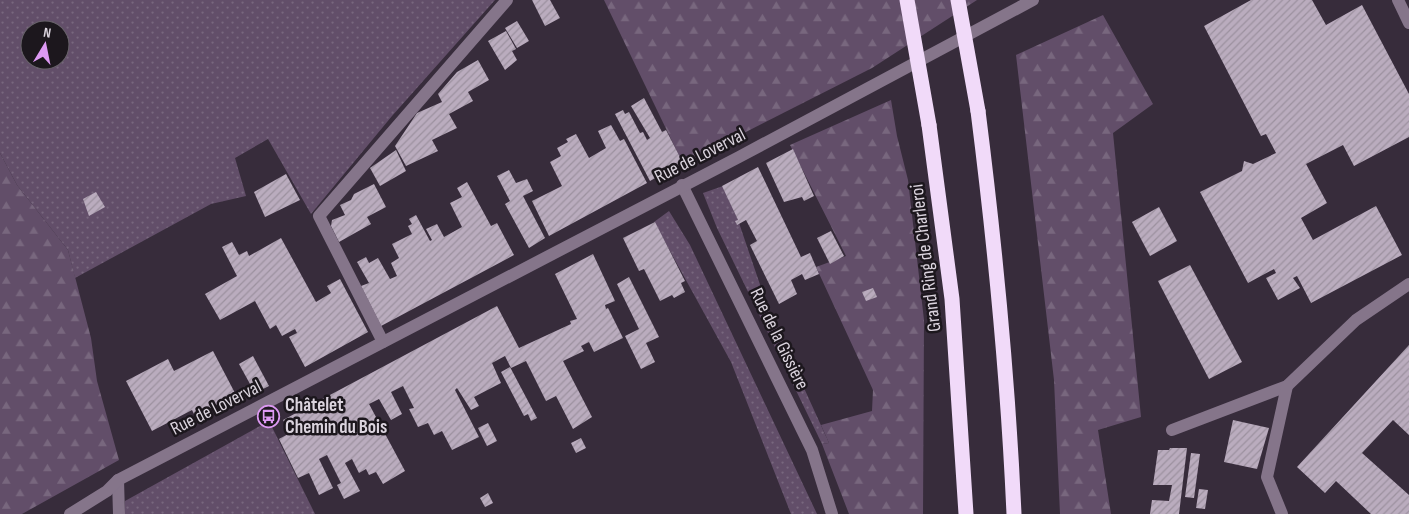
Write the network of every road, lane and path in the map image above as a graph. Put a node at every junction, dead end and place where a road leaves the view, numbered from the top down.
1 (508, 0) edge
2 (907, 0) edge
3 (958, 0) edge
4 (1033, 0) edge
5 (1398, 0) edge
6 (1409, 23) edge
7 (682, 185) junction
8 (1409, 284) edge
9 (383, 342) junction
10 (1287, 386) junction
11 (1172, 430) dead end
12 (118, 480) junction
13 (70, 514) edge
14 (119, 514) edge
15 (832, 514) edge
16 (966, 514) edge
17 (1014, 514) edge
18 (1282, 514) edge

1 - 9 street
2 - 16 highway, Grand Ring de Charleroi, bridge
3 - 17 highway, bridge
4 - 7 street, Rue de Loverval
5 - 6 street
7 - 9 street, Rue de Loverval
7 - 15 street, Rue de la Gissière
8 - 10 street
9 - 12 street, Rue de Loverval
10 - 11 street
10 - 18 street
12 - 13 street, Rue de Loverval
12 - 14 street

